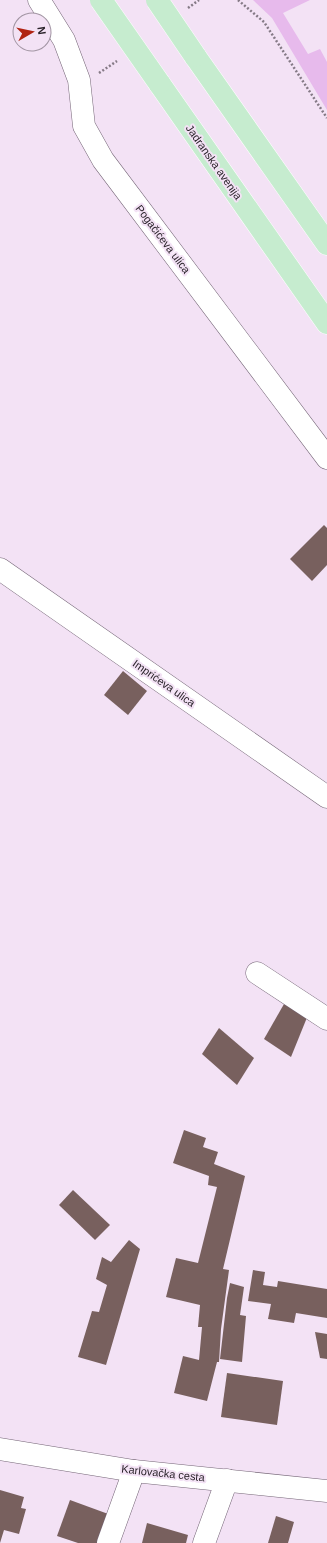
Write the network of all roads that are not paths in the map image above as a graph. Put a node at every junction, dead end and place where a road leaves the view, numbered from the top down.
1 (39, 0) edge
2 (101, 0) edge
3 (157, 0) edge
4 (327, 244) edge
5 (327, 323) edge
6 (327, 458) edge
7 (0, 569) edge
8 (327, 797) edge
9 (257, 973) dead end
10 (327, 1019) edge
11 (0, 1449) edge
12 (134, 1471) junction
13 (227, 1480) junction
14 (327, 1491) edge
15 (108, 1543) edge
16 (204, 1543) edge

1 - 6 street, Pogačićeva ulica
2 - 5 main road, Jadranska avenija, bridge
3 - 4 main road, bridge
7 - 8 street, Imprićeva ulica
9 - 10 street
11 - 12 street, Karlovačka cesta
12 - 13 street, Karlovačka cesta
12 - 15 street
13 - 14 street, Karlovačka cesta
13 - 16 street

